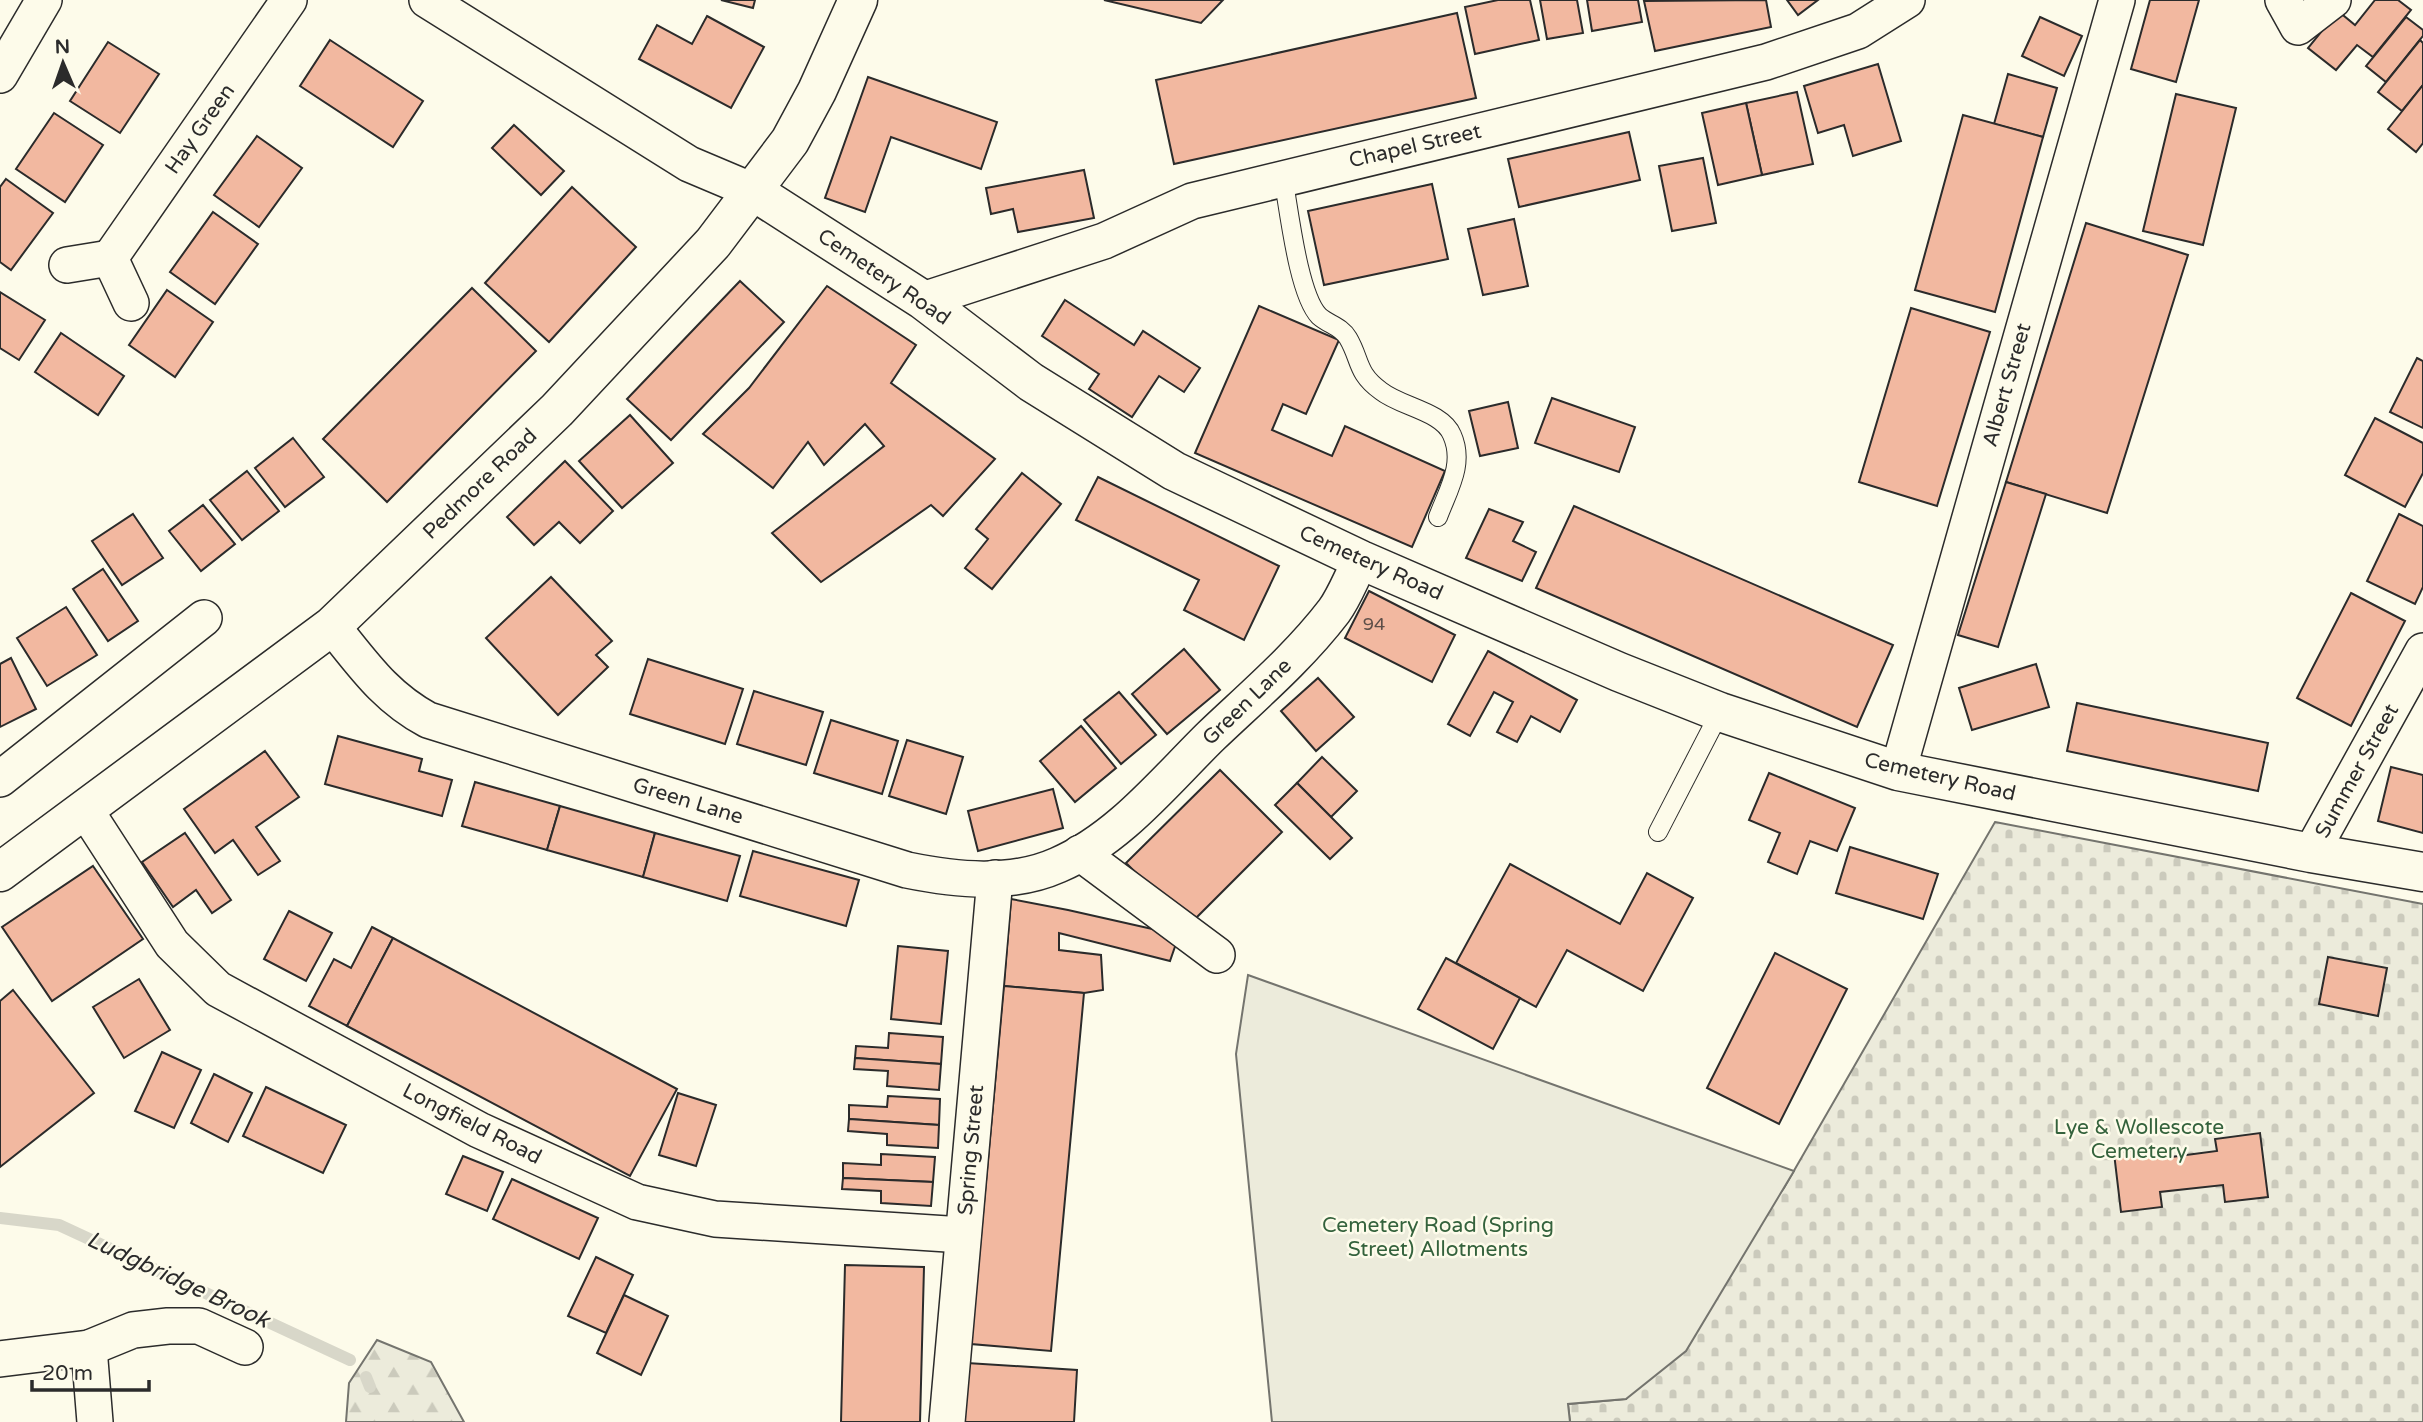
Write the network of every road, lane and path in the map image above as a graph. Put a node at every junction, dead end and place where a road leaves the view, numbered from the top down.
1 (44, 0) edge
2 (289, 0) edge
3 (427, 0) edge
4 (858, 0) edge
5 (1907, 0) edge
6 (2117, 0) edge
7 (2283, 0) edge
8 (2333, 0) edge
9 (0, 75) edge
10 (1283, 177) junction
11 (753, 191) junction
12 (110, 258) junction
13 (67, 265) dead end
14 (923, 300) junction
15 (131, 303) dead end
16 (1438, 517) dead end
17 (1361, 560) junction
18 (204, 618) dead end
19 (332, 626) junction
20 (2423, 652) edge
21 (1720, 712) junction
22 (1898, 771) junction
23 (0, 779) edge
24 (86, 811) junction
25 (1658, 832) dead end
26 (1080, 853) junction
27 (2311, 853) junction
28 (0, 872) edge
29 (2423, 872) edge
30 (995, 878) junction
31 (1217, 956) dead end
32 (963, 1235) junction
33 (245, 1347) dead end
34 (89, 1348) junction
35 (0, 1359) edge
36 (95, 1422) edge
37 (947, 1422) edge

1 - 9 street
2 - 12 street, Hay Green
3 - 11 street, Cemetery Road
4 - 11 main road, Pedmore Road
5 - 10 street, Chapel Street
6 - 22 street, Albert Street
7 - 8 street
10 - 14 street, Chapel Street
10 - 16 lane
11 - 14 main road, Cemetery Road
11 - 19 main road, Pedmore Road
12 - 13 street
12 - 15 street
14 - 17 main road, Cemetery Road
17 - 21 main road, Cemetery Road
17 - 26 street, Green Lane
18 - 23 street
19 - 24 main road, Pedmore Road
19 - 30 street, Green Lane
20 - 27 street, Summer Street
21 - 22 main road, Cemetery Road
21 - 25 lane
22 - 27 main road, Cemetery Road
24 - 28 main road, Pedmore Road
24 - 32 street, Longfield Road
26 - 30 street, Green Lane
26 - 31 street
27 - 29 main road, Cemetery Road
30 - 32 street, Spring Street
32 - 37 street, Spring Street
33 - 34 street
34 - 35 street
34 - 36 street

